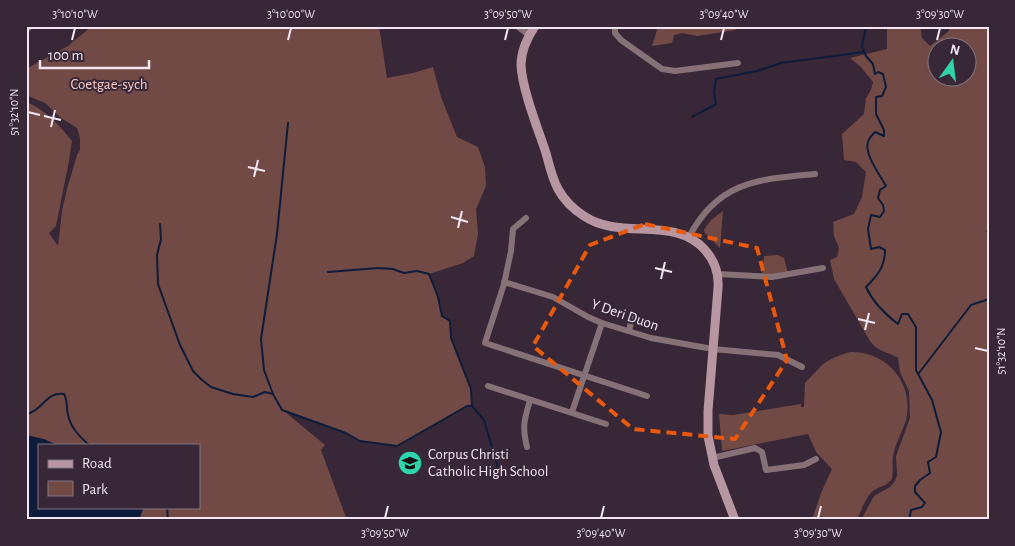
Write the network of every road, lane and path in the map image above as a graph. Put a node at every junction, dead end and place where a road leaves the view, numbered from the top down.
1 (30, 26) edge
2 (517, 26) edge
3 (535, 26) edge
4 (615, 26) edge
5 (26, 30) edge
6 (529, 35) junction
7 (738, 63) dead end
8 (815, 174) dead end
9 (526, 218) dead end
10 (689, 237) junction
11 (823, 268) dead end
12 (718, 274) junction
13 (504, 282) junction
14 (632, 317) dead end
15 (602, 323) junction
16 (629, 331) junction
17 (714, 349) junction
18 (802, 367) dead end
19 (584, 377) junction
20 (488, 386) dead end
21 (647, 396) dead end
22 (530, 400) junction
23 (572, 412) junction
24 (606, 424) dead end
25 (527, 447) dead end
26 (712, 458) junction
27 (816, 459) dead end
28 (735, 520) edge

1 - 5 street
2 - 6 street
3 - 6 street
4 - 7 street
6 - 10 street
8 - 10 street
9 - 13 street
10 - 12 street
11 - 12 street
12 - 17 street
13 - 15 street, Y Deri Duon
13 - 19 street
14 - 16 street
15 - 16 street, Y Deri Duon
15 - 19 street
16 - 17 street, Y Deri Duon
17 - 18 street, Y Deri Duon
17 - 26 street
19 - 21 street
19 - 23 street
20 - 22 street
22 - 23 street
22 - 25 street
23 - 24 street
26 - 27 street
26 - 28 street

